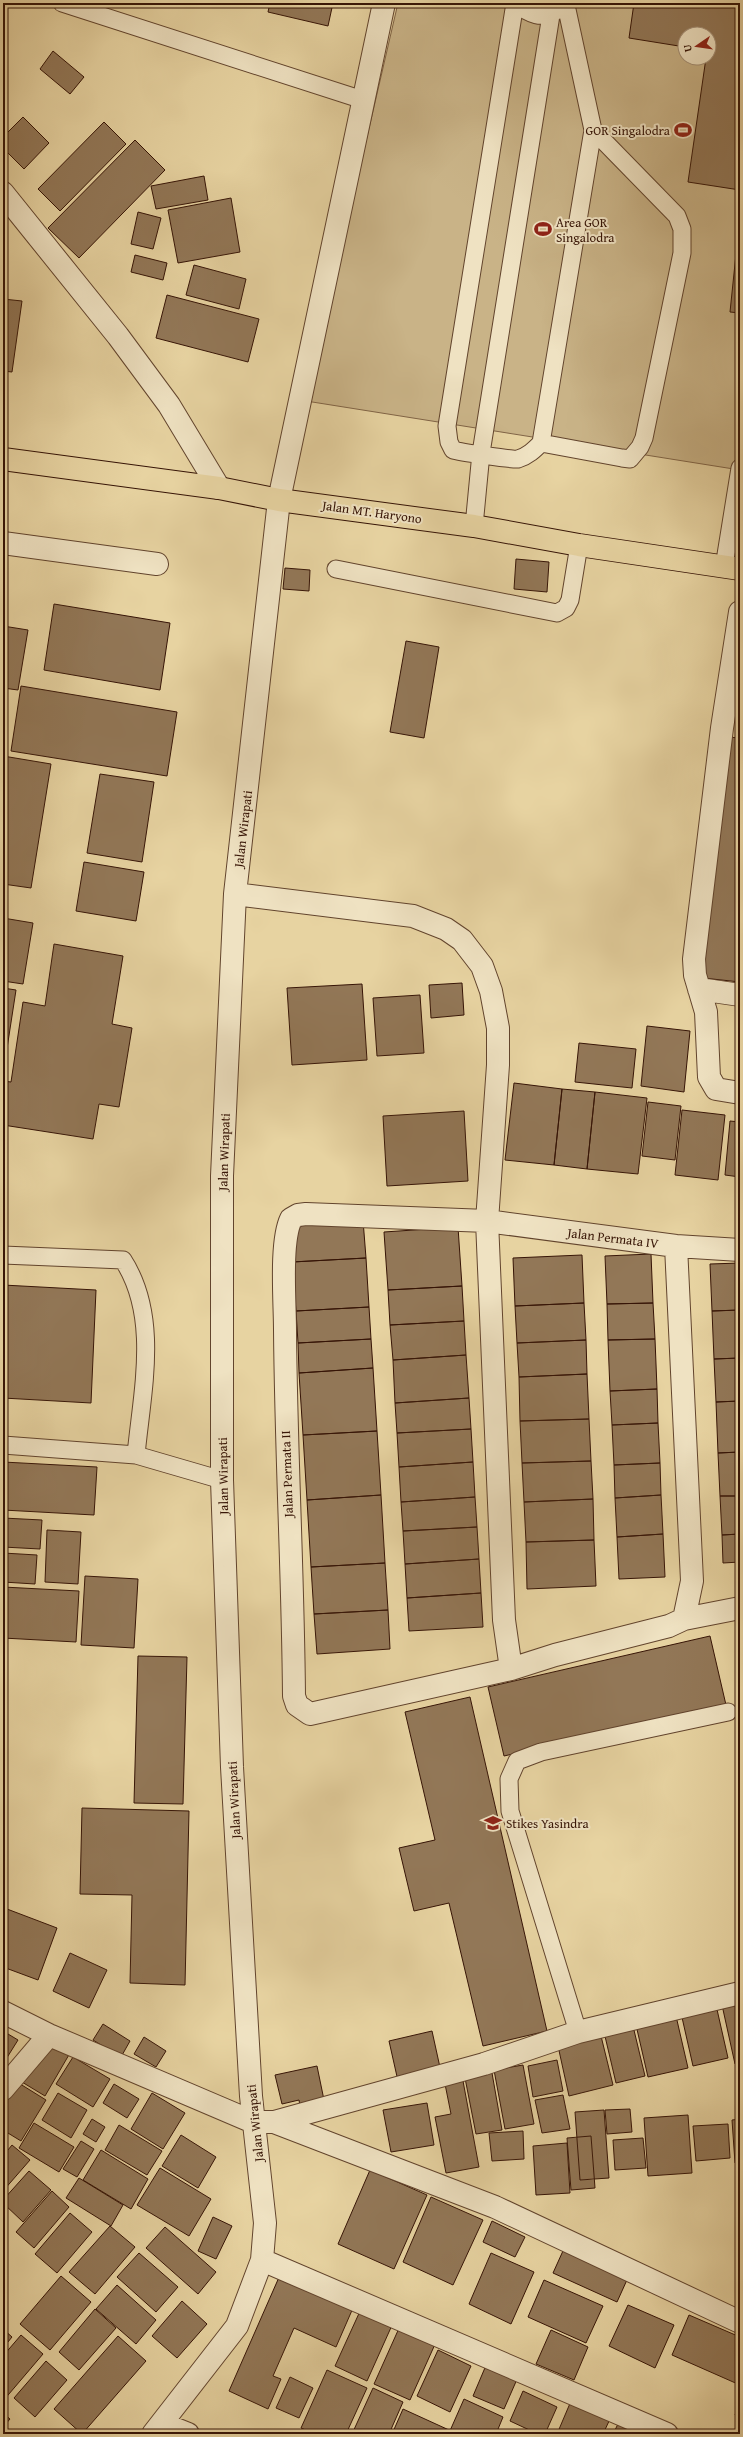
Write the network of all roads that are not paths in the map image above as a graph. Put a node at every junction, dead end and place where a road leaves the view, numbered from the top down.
1 (62, 3) edge
2 (384, 3) edge
3 (515, 3) edge
4 (566, 4) edge
5 (551, 15) junction
6 (363, 100) junction
7 (593, 130) junction
8 (3, 193) edge
9 (541, 443) junction
10 (480, 454) junction
11 (3, 459) edge
12 (740, 468) edge
13 (219, 488) junction
14 (279, 500) junction
15 (474, 526) junction
16 (3, 543) edge
17 (579, 545) junction
18 (157, 564) dead end
19 (732, 568) edge
20 (336, 569) dead end
21 (740, 612) edge
22 (735, 677) edge
23 (235, 894) junction
24 (699, 989) junction
25 (740, 995) edge
26 (740, 1093) edge
27 (487, 1221) junction
28 (676, 1246) junction
29 (740, 1250) edge
30 (3, 1255) edge
31 (3, 1445) edge
32 (136, 1455) junction
33 (222, 1480) junction
34 (740, 1608) edge
35 (684, 1620) junction
36 (511, 1668) junction
37 (728, 1712) dead end
38 (740, 1993) edge
39 (3, 2012) edge
40 (578, 2032) junction
41 (49, 2035) junction
42 (3, 2089) edge
43 (263, 2122) junction
44 (262, 2260) junction
45 (740, 2322) edge
46 (158, 2429) edge
47 (188, 2434) edge
48 (667, 2434) edge

1 - 6 lane
2 - 6 street, Jalan Wirapati
3 - 5 lane
3 - 10 lane
4 - 5 lane
4 - 7 lane
5 - 10 lane
6 - 14 street, Jalan Wirapati
7 - 9 lane
7 - 9 lane
8 - 13 street
9 - 10 lane
10 - 15 lane
11 - 13 main road, Jalan MT. Haryono
12 - 19 lane
13 - 14 main road, Jalan MT. Haryono
14 - 15 main road, Jalan MT. Haryono
14 - 23 street, Jalan Wirapati
15 - 17 main road, Jalan MT. Haryono
16 - 18 street
17 - 19 main road, Jalan MT. Haryono
17 - 20 lane
21 - 22 street
22 - 24 street
23 - 27 street
23 - 33 street, Jalan Wirapati
24 - 25 street
24 - 26 street
27 - 28 street, Jalan Permata IV
27 - 36 street
27 - 36 street, Jalan Permata II
28 - 29 street, Jalan Permata IV
28 - 35 street
30 - 32 lane
31 - 32 lane
32 - 33 lane
33 - 43 street, Jalan Wirapati
34 - 35 street
35 - 36 street
37 - 40 lane
38 - 40 street
39 - 41 street
40 - 43 street
41 - 42 street
41 - 43 street
43 - 44 street, Jalan Wirapati
43 - 45 street
44 - 46 street, Jalan Wirapati
44 - 48 street
46 - 47 street

